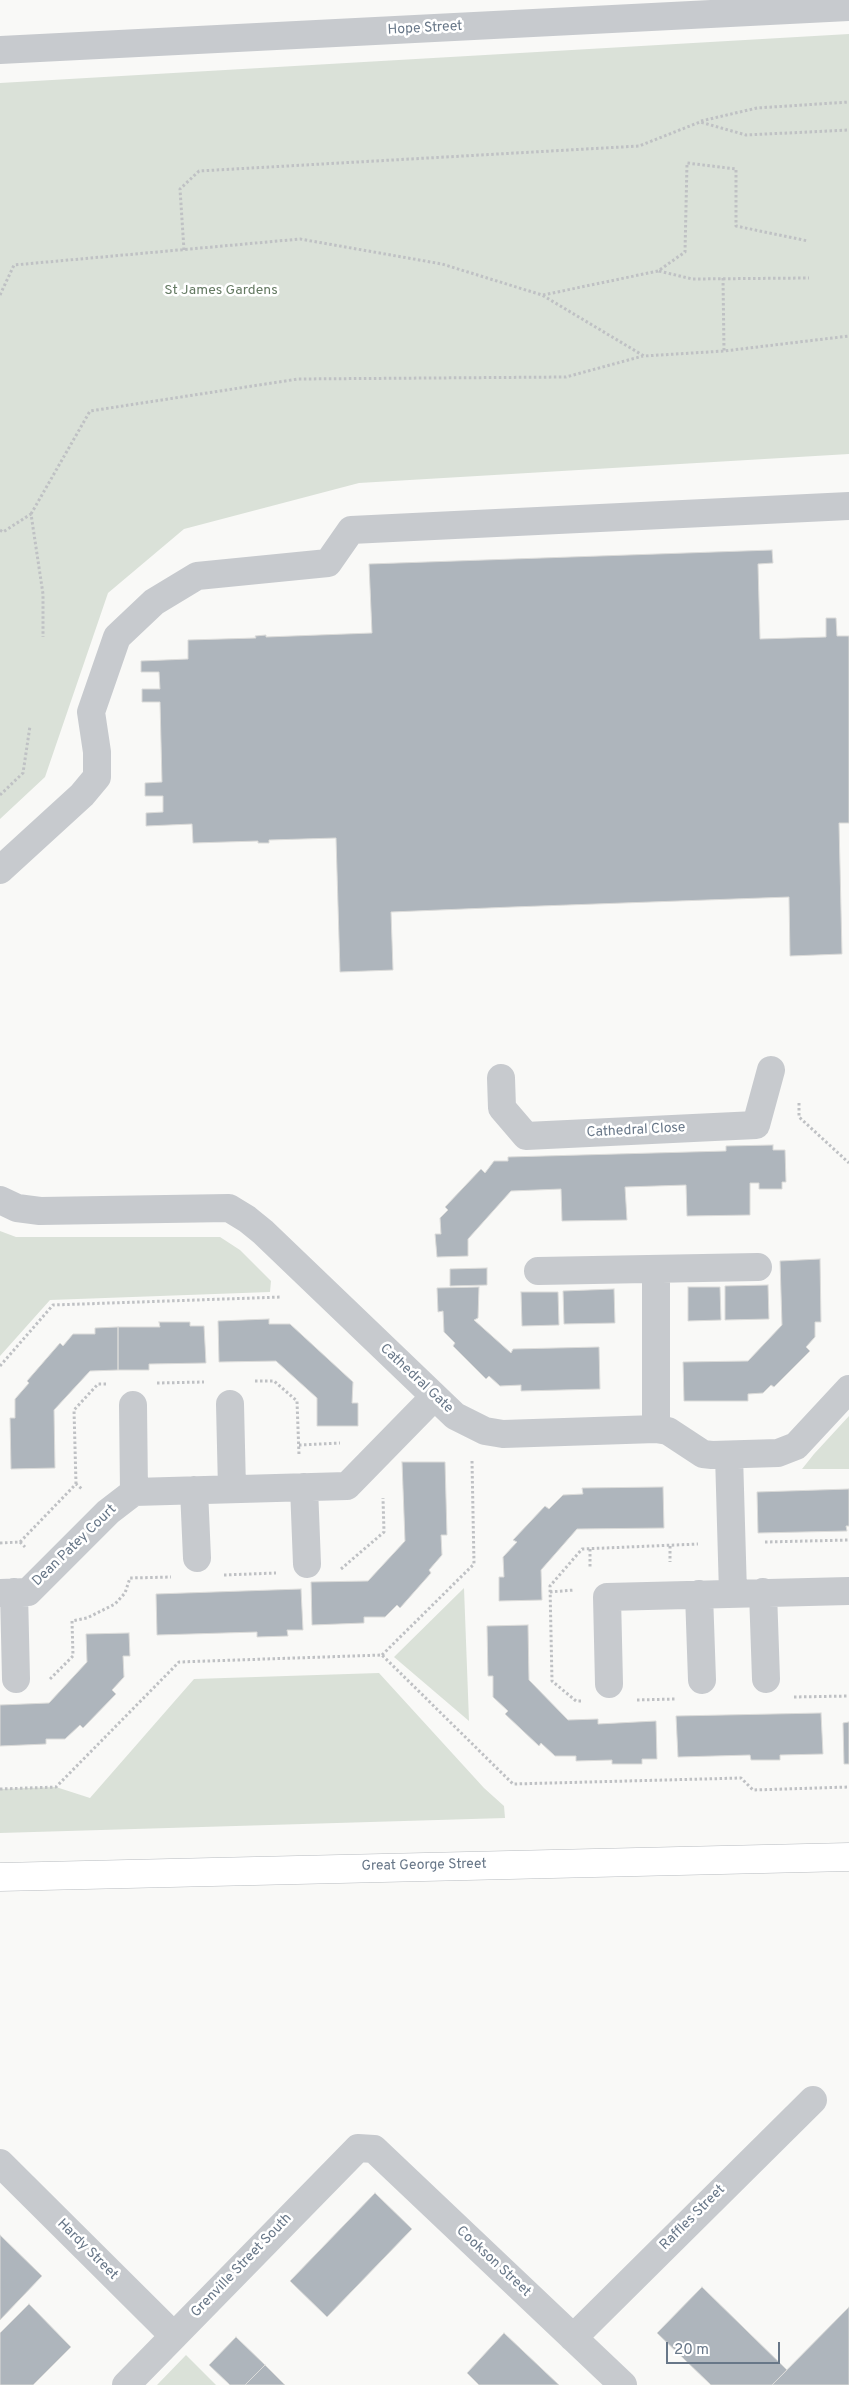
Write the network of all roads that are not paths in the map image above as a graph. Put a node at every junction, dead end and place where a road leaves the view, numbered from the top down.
1 (849, 7) edge
2 (0, 50) edge
3 (849, 506) edge
4 (0, 870) edge
5 (771, 1070) dead end
6 (501, 1078) dead end
7 (0, 1200) edge
8 (758, 1267) dead end
9 (656, 1270) junction
10 (538, 1271) dead end
11 (849, 1389) edge
12 (434, 1397) junction
13 (230, 1404) dead end
14 (133, 1405) dead end
15 (656, 1429) junction
16 (729, 1455) junction
17 (302, 1487) junction
18 (232, 1489) junction
19 (194, 1490) junction
20 (134, 1492) junction
21 (207, 1566) road end
22 (296, 1568) road end
23 (849, 1591) edge
24 (763, 1592) junction
25 (7, 1593) edge
26 (733, 1593) junction
27 (699, 1594) junction
28 (766, 1679) dead end
29 (16, 1680) dead end
30 (702, 1680) dead end
31 (609, 1684) dead end
32 (849, 1857) edge
33 (0, 1877) edge
34 (814, 2100) dead end
35 (358, 2148) joint
36 (0, 2163) edge
37 (174, 2336) junction
38 (573, 2338) junction
39 (126, 2385) edge
40 (623, 2385) edge

1 - 2 street, Hope Street
3 - 4 street
5 - 6 street, Cathedral Close
7 - 12 street, Cathedral Gate
8 - 9 street
9 - 10 street
9 - 15 street
11 - 16 street, Cathedral Gate
12 - 15 street, Cathedral Gate
12 - 17 street
13 - 18 street
14 - 20 street
15 - 16 street, Cathedral Gate
16 - 26 street
17 - 18 street
17 - 22 street
18 - 19 street
19 - 20 street
19 - 21 street
20 - 25 street, Dean Patey Court
23 - 24 street
24 - 26 street
24 - 28 street
25 - 29 street, Dean Patey Court
26 - 27 street
27 - 30 street
27 - 31 street
32 - 33 main road, Great George Street
34 - 38 street, Raffles Street
35 - 37 street, Grenville Street South
35 - 38 street, Cookson Street
36 - 37 street, Hardy Street
37 - 39 street, Grenville Street South
38 - 40 street, Cookson Street

